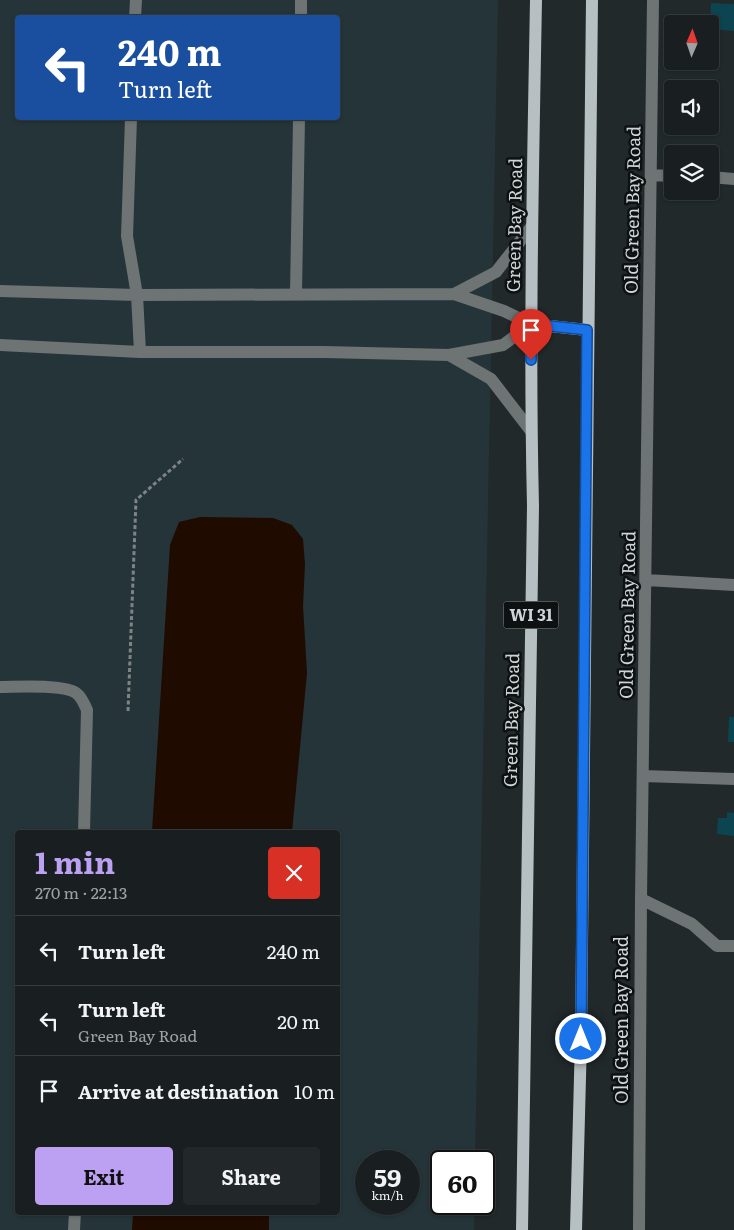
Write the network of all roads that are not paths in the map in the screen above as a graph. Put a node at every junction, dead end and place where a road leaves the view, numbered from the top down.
1 (136, 0) edge
2 (301, 0) edge
3 (536, 0) edge
4 (592, 0) edge
5 (653, 0) edge
6 (135, 15) edge
7 (301, 15) edge
8 (131, 120) edge
9 (299, 120) edge
10 (651, 175) junction
11 (664, 176) edge
12 (719, 178) edge
13 (734, 179) edge
14 (532, 226) junction
15 (0, 291) edge
16 (296, 293) junction
17 (454, 294) junction
18 (137, 295) junction
19 (532, 324) junction
20 (587, 330) junction
21 (0, 345) edge
22 (140, 352) junction
23 (449, 356) junction
24 (531, 431) junction
25 (646, 580) junction
26 (734, 585) edge
27 (0, 687) edge
28 (642, 776) junction
29 (734, 780) edge
30 (84, 830) edge
31 (641, 899) junction
32 (734, 946) edge
33 (75, 1215) edge
34 (74, 1230) edge
35 (522, 1230) edge
36 (576, 1230) edge
37 (638, 1230) edge

1 - 6 street
2 - 7 street
3 - 14 main road, Green Bay Road / WI 31
4 - 20 main road, WI 31
5 - 10 street, Old Green Bay Road
8 - 18 street
9 - 16 street
10 - 11 street
10 - 25 street, Old Green Bay Road
12 - 13 street
14 - 17 street
14 - 19 main road, Green Bay Road / WI 31
15 - 18 street
16 - 17 street
16 - 18 street
17 - 19 street
18 - 22 street
19 - 20 main road
19 - 23 street
19 - 24 main road, Green Bay Road / WI 31
20 - 36 main road, WI 31
21 - 22 street
22 - 23 street
23 - 24 street
24 - 35 main road, Green Bay Road / WI 31
25 - 26 street
25 - 28 street, Old Green Bay Road
27 - 30 street
28 - 29 street
28 - 31 street, Old Green Bay Road
31 - 32 street
31 - 37 street, Old Green Bay Road
33 - 34 street

